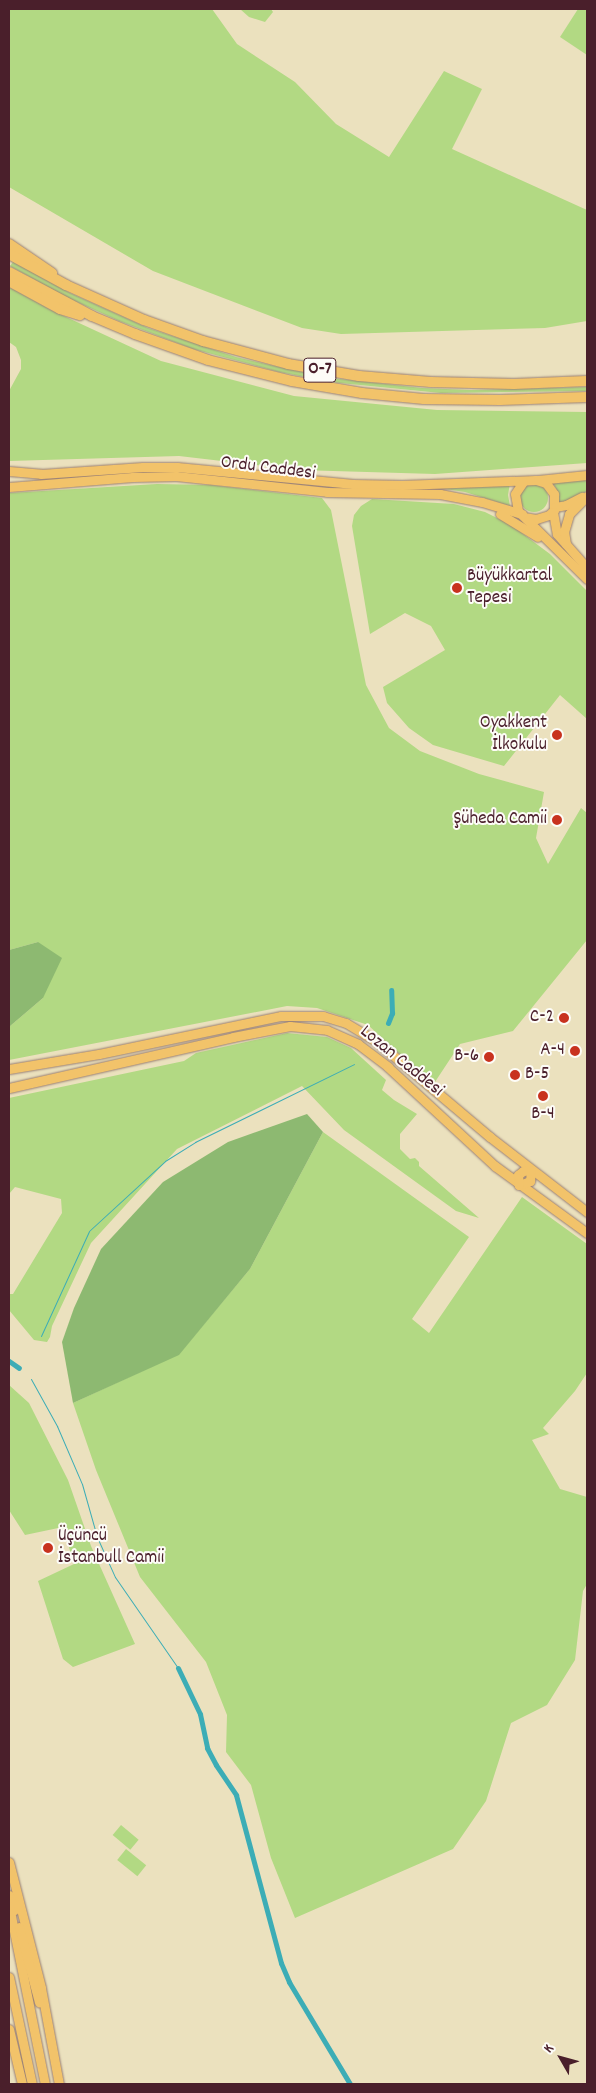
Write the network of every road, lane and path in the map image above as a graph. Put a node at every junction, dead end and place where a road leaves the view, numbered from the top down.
1 (9, 244) edge
2 (9, 254) edge
3 (9, 272) edge
4 (9, 281) edge
5 (66, 285) junction
6 (92, 316) junction
7 (587, 380) edge
8 (587, 397) edge
9 (9, 471) edge
10 (587, 475) edge
11 (530, 481) junction
12 (9, 487) edge
13 (587, 496) edge
14 (470, 499) junction
15 (554, 510) junction
16 (523, 515) junction
17 (566, 544) junction
18 (565, 556) junction
19 (587, 568) edge
20 (587, 579) edge
21 (9, 1069) edge
22 (9, 1088) edge
23 (531, 1170) junction
24 (519, 1185) junction
25 (587, 1212) edge
26 (587, 1233) edge
27 (9, 1862) edge
28 (9, 1894) edge
29 (9, 1906) edge
30 (9, 1977) edge
31 (9, 2030) edge
32 (52, 2050) junction
33 (20, 2084) edge
34 (32, 2084) edge
35 (45, 2084) edge
36 (59, 2084) edge

1 - 5 highway
2 - 5 highway, O-7
3 - 6 highway, O-7
4 - 6 highway
5 - 7 highway, O-7
6 - 8 highway, O-7
9 - 11 main road, Ordu Caddesi
10 - 11 main road
11 - 15 main road
11 - 16 main road, Ordu Caddesi
12 - 14 main road, Ordu Caddesi
13 - 15 main road, Ordu Caddesi
13 - 17 main road
14 - 16 main road, Ordu Caddesi
14 - 18 main road
15 - 16 main road, Ordu Caddesi
15 - 17 main road
16 - 18 main road, Ordu Caddesi
17 - 19 main road
18 - 20 main road, Ordu Caddesi
21 - 23 main road, Lozan Caddesi
22 - 24 main road, Lozan Caddesi
23 - 24 main road
23 - 25 main road, Lozan Caddesi
24 - 26 main road, Lozan Caddesi
27 - 32 main road
28 - 32 main road
29 - 35 main road
30 - 34 main road
31 - 33 main road
32 - 36 main road

